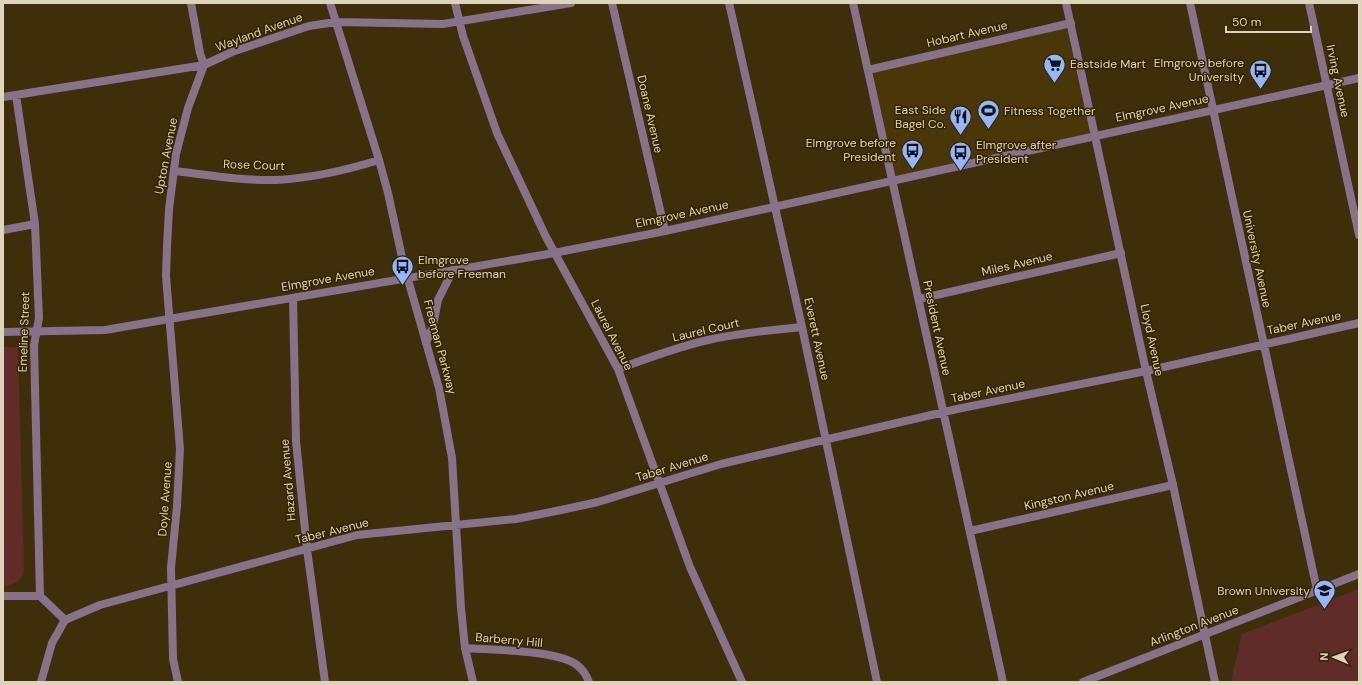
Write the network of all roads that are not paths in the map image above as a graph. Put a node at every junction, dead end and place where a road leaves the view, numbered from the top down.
1 (191, 3) edge
2 (330, 3) edge
3 (455, 3) edge
4 (571, 3) edge
5 (612, 3) edge
6 (729, 3) edge
7 (853, 3) edge
8 (1066, 3) edge
9 (1190, 3) edge
10 (1309, 3) edge
11 (336, 22) junction
12 (459, 23) junction
13 (1071, 23) junction
14 (204, 65) junction
15 (868, 70) junction
16 (1359, 78) edge
17 (1326, 85) junction
18 (16, 94) junction
19 (3, 97) edge
20 (1213, 110) junction
21 (1095, 134) junction
22 (379, 160) junction
23 (174, 171) junction
24 (892, 180) junction
25 (774, 206) junction
26 (36, 224) junction
27 (3, 230) edge
28 (665, 231) junction
29 (1359, 234) edge
30 (554, 253) junction
31 (1121, 253) junction
32 (453, 270) junction
33 (408, 278) junction
34 (293, 298) junction
35 (919, 299) junction
36 (170, 318) junction
37 (1359, 323) edge
38 (802, 327) junction
39 (3, 332) edge
40 (36, 332) junction
41 (426, 343) junction
42 (1264, 344) junction
43 (618, 369) junction
44 (1146, 371) junction
45 (944, 413) junction
46 (826, 440) junction
47 (659, 483) junction
48 (1173, 485) junction
49 (457, 524) junction
50 (970, 531) junction
51 (307, 549) junction
52 (1359, 574) edge
53 (171, 586) junction
54 (1317, 590) junction
55 (3, 596) edge
56 (40, 596) junction
57 (65, 620) junction
58 (1205, 635) junction
59 (465, 648) junction
60 (41, 682) edge
61 (178, 682) edge
62 (325, 682) edge
63 (473, 682) edge
64 (589, 682) edge
65 (742, 682) edge
66 (877, 682) edge
67 (1003, 682) edge
68 (1083, 682) edge
69 (1215, 682) edge

1 - 14 street
2 - 11 street, Freeman Parkway
3 - 12 street, Laurel Avenue
4 - 12 street, Wayland Avenue
5 - 28 street, Doane Avenue
6 - 25 street, Everett Avenue
7 - 15 street, President Avenue
8 - 13 street, Lloyd Avenue
9 - 20 street, University Avenue
10 - 17 street, Irving Avenue
11 - 12 street, Wayland Avenue
11 - 14 street, Wayland Avenue
11 - 22 street, Freeman Parkway
12 - 30 street, Laurel Avenue
13 - 15 street, Hobart Avenue
13 - 21 street, Lloyd Avenue
14 - 18 street, Wayland Avenue
14 - 23 street, Upton Avenue
15 - 24 street, President Avenue
16 - 17 street, Elmgrove Avenue
17 - 20 street, Elmgrove Avenue
17 - 29 street, Irving Avenue
18 - 19 street, Wayland Avenue
18 - 26 street, Emeline Street
20 - 21 street, Elmgrove Avenue
20 - 42 street, University Avenue
21 - 24 street, Elmgrove Avenue
21 - 31 street, Lloyd Avenue
22 - 23 street, Rose Court
22 - 33 street, Freeman Parkway
23 - 36 street, Upton Avenue
24 - 25 street, Elmgrove Avenue
24 - 35 street, President Avenue
25 - 28 street, Elmgrove Avenue
25 - 38 street, Everett Avenue
26 - 27 street
26 - 40 street, Emeline Street
28 - 30 street, Elmgrove Avenue
30 - 32 street, Elmgrove Avenue
30 - 43 street, Laurel Avenue
31 - 35 street, Miles Avenue
31 - 44 street, Lloyd Avenue
32 - 33 street, Elmgrove Avenue
32 - 41 street
33 - 34 street, Elmgrove Avenue
33 - 41 street, Freeman Parkway
34 - 36 street, Elmgrove Avenue
34 - 51 street, Hazard Avenue
35 - 45 street, President Avenue
36 - 40 street, Elmgrove Avenue
36 - 53 street, Doyle Avenue
37 - 42 street, Taber Avenue
38 - 43 street, Laurel Court
38 - 46 street, Everett Avenue
39 - 40 street, Elmgrove Avenue
40 - 56 street, Emeline Street
41 - 49 street, Freeman Parkway
42 - 44 street, Taber Avenue
42 - 54 street, University Avenue
43 - 47 street, Laurel Avenue
44 - 45 street, Taber Avenue
44 - 48 street, Lloyd Avenue
45 - 46 street, Taber Avenue
45 - 50 street, President Avenue
46 - 47 street, Taber Avenue
46 - 66 street, Everett Avenue
47 - 49 street, Taber Avenue
47 - 65 street, Laurel Avenue
48 - 50 street, Kingston Avenue
48 - 58 street, Lloyd Avenue
49 - 51 street, Taber Avenue
49 - 59 street, Freeman Parkway
50 - 67 street, President Avenue
51 - 53 street, Taber Avenue
51 - 62 street, Hazard Avenue
52 - 54 street, Arlington Avenue
53 - 57 street, Taber Avenue
53 - 61 street, Doyle Avenue
54 - 58 street, Arlington Avenue
55 - 56 street
56 - 57 street
57 - 60 street
58 - 68 street, Arlington Avenue
58 - 69 street, Lloyd Avenue
59 - 63 street, Freeman Parkway
59 - 64 street, Barberry Hill

